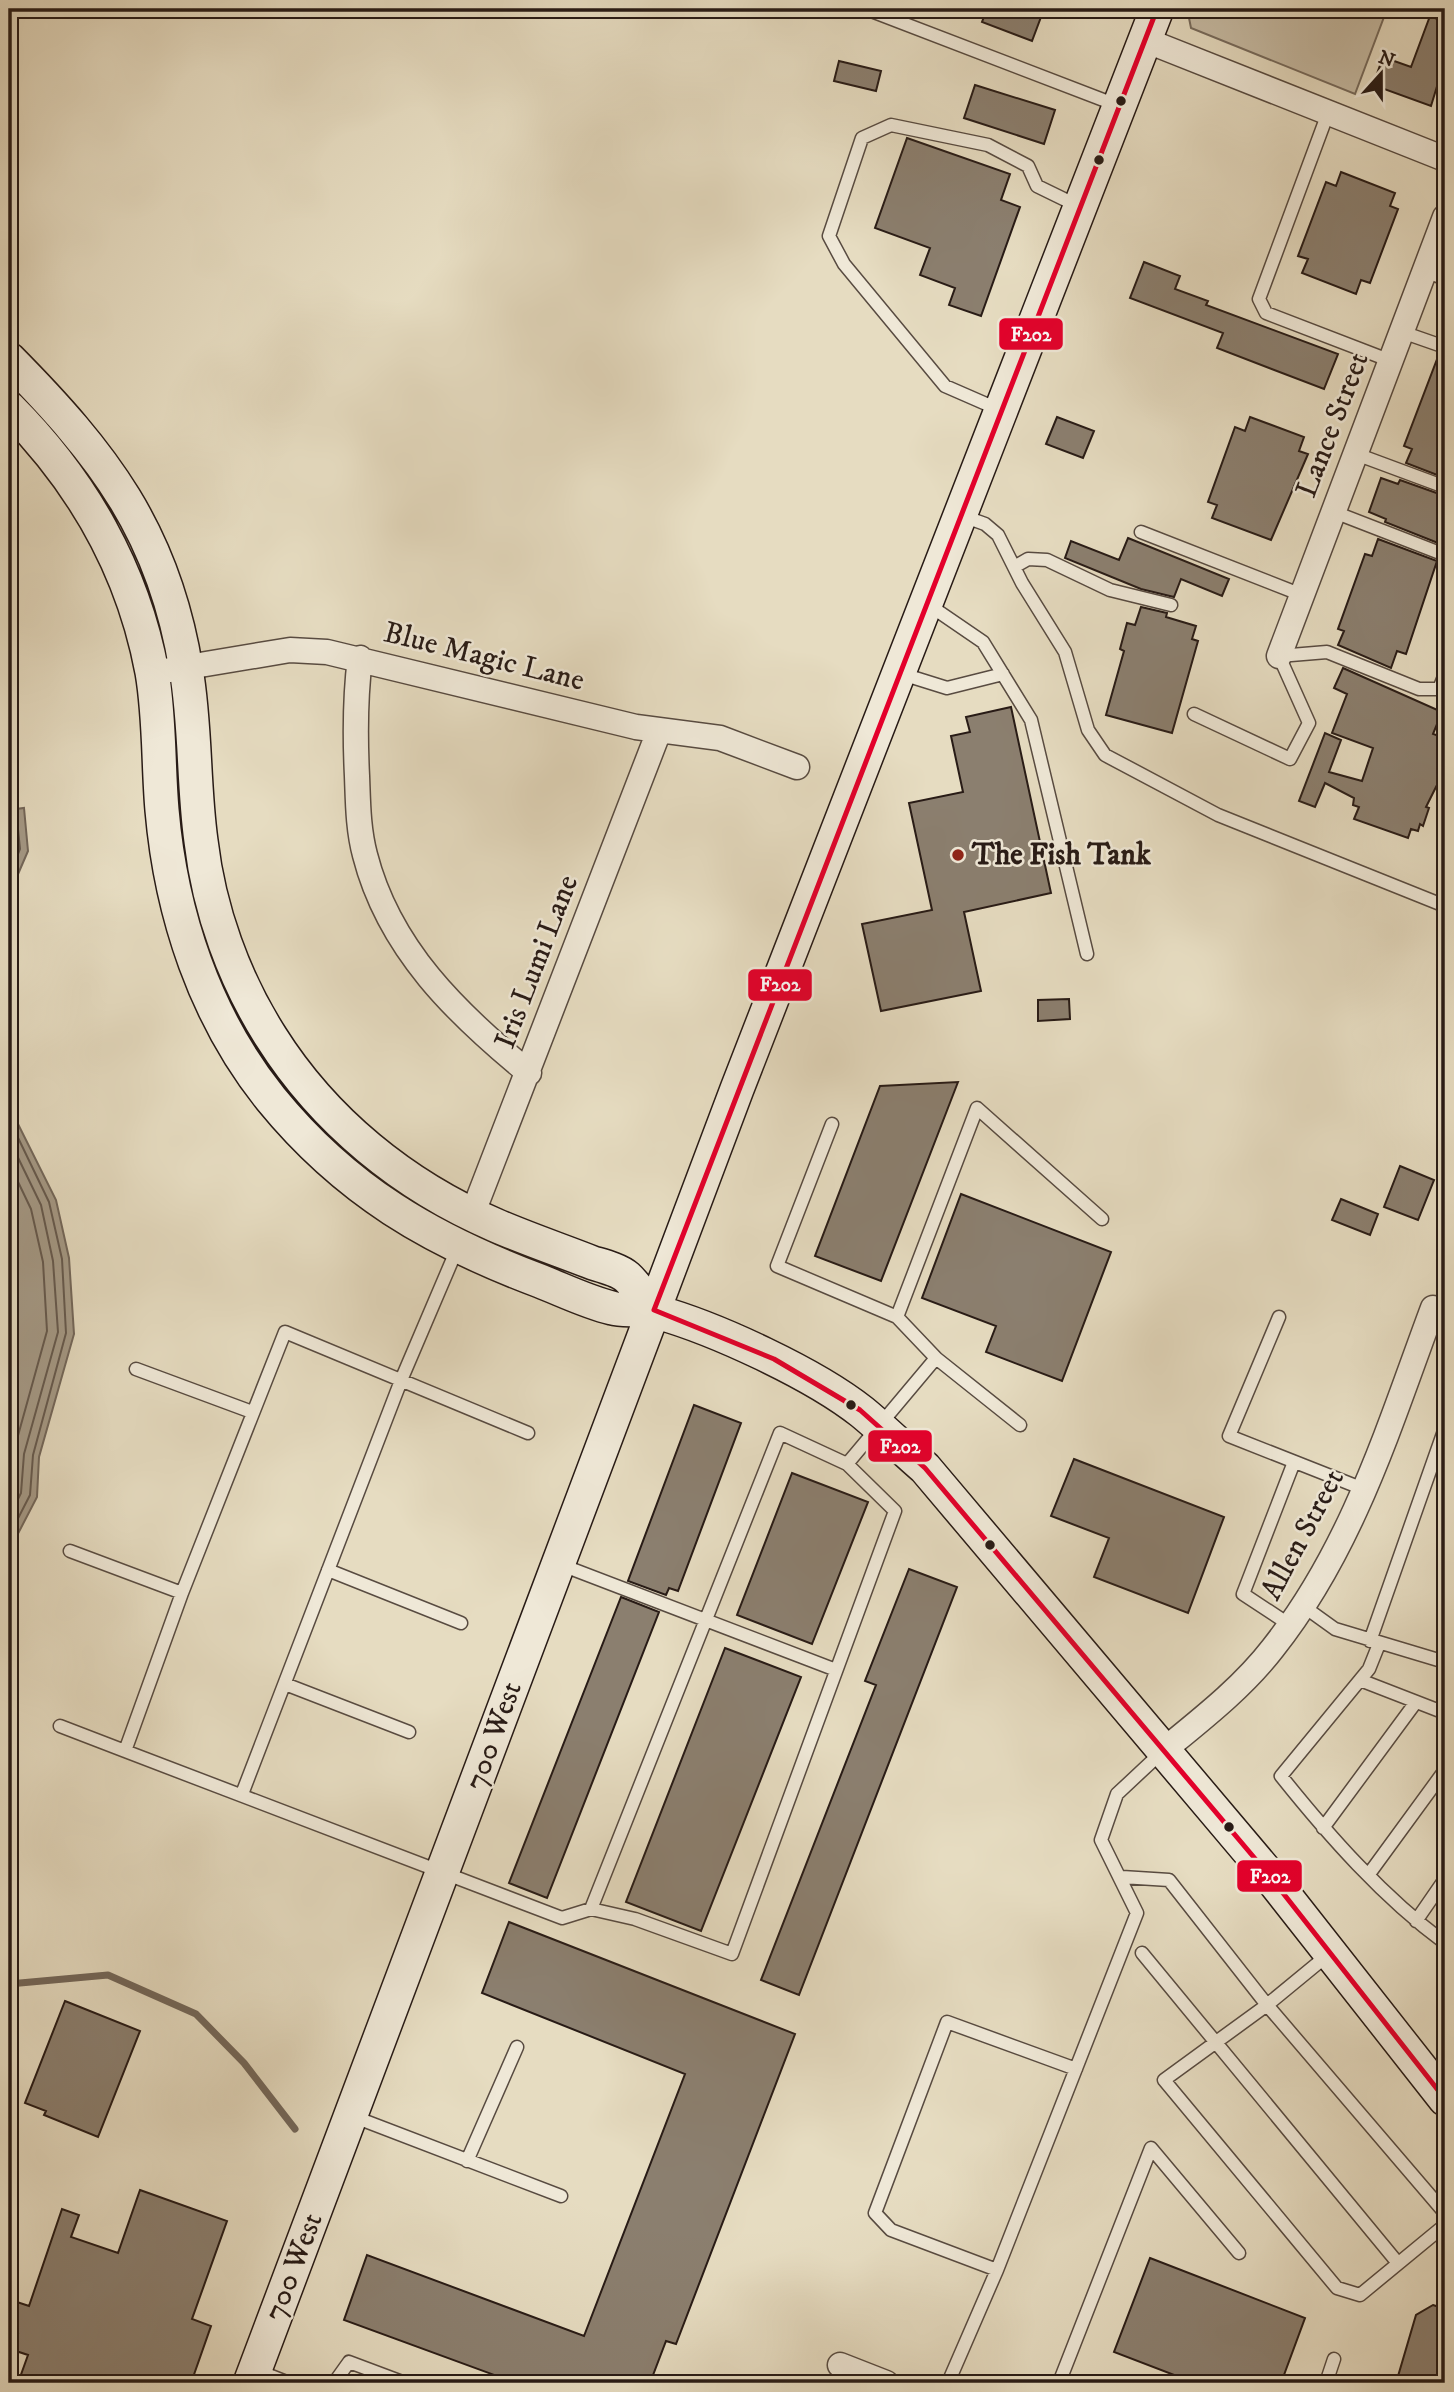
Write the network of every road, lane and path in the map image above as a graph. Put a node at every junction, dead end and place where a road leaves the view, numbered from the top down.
1 (866, 9) edge
2 (1157, 9) edge
3 (1146, 40) junction
4 (1120, 106) junction
5 (1328, 113) junction
6 (1445, 159) edge
7 (1081, 208) junction
8 (1445, 217) edge
9 (1435, 275) edge
10 (1402, 332) junction
11 (1445, 347) edge
12 (9, 359) edge
13 (1391, 361) junction
14 (9, 408) edge
15 (1000, 410) junction
16 (1356, 454) junction
17 (1445, 487) edge
18 (1334, 512) junction
19 (960, 515) junction
20 (1141, 532) dead end
21 (1445, 555) edge
22 (1014, 567) junction
23 (1302, 595) junction
24 (926, 603) junction
25 (1171, 605) dead end
26 (1279, 656) junction
27 (360, 659) junction
28 (186, 667) junction
29 (152, 673) junction
30 (899, 673) junction
31 (1003, 674) junction
32 (1445, 674) edge
33 (1194, 714) dead end
34 (659, 731) junction
35 (797, 767) dead end
36 (1445, 906) edge
37 (1087, 954) dead end
38 (529, 1073) junction
39 (832, 1124) dead end
40 (472, 1215) junction
41 (1102, 1219) dead end
42 (457, 1248) junction
43 (654, 1310) junction
44 (1439, 1310) edge
45 (897, 1317) junction
46 (1279, 1317) dead end
47 (936, 1358) junction
48 (136, 1369) dead end
49 (402, 1378) junction
50 (252, 1412) junction
51 (1020, 1425) dead end
52 (879, 1427) junction
53 (1445, 1428) edge
54 (528, 1433) dead end
55 (1294, 1462) junction
56 (846, 1465) junction
57 (1366, 1490) junction
58 (70, 1551) dead end
59 (559, 1563) junction
60 (328, 1570) junction
61 (182, 1593) junction
62 (1297, 1615) junction
63 (706, 1619) junction
64 (461, 1623) dead end
65 (1374, 1643) junction
66 (1445, 1662) edge
67 (836, 1670) junction
68 (1360, 1680) junction
69 (285, 1684) junction
70 (1416, 1702) junction
71 (1445, 1713) edge
72 (60, 1726) dead end
73 (408, 1732) dead end
74 (1164, 1750) junction
75 (125, 1751) junction
76 (1445, 1770) edge
77 (242, 1794) junction
78 (1323, 1828) junction
79 (444, 1872) junction
80 (1369, 1874) junction
81 (1122, 1877) junction
82 (1445, 1879) edge
83 (591, 1909) junction
84 (1416, 1921) junction
85 (1445, 1942) edge
86 (1142, 1953) dead end
87 (1330, 1953) junction
88 (1267, 2005) junction
89 (1215, 2042) junction
90 (517, 2046) dead end
91 (1076, 2069) junction
92 (1445, 2099) edge
93 (352, 2116) junction
94 (467, 2161) junction
95 (561, 2196) dead end
96 (1445, 2213) edge
97 (1445, 2225) edge
98 (1239, 2253) dead end
99 (1397, 2262) junction
100 (997, 2270) junction
101 (1334, 2359) dead end
102 (840, 2365) dead end
103 (253, 2377) edge
104 (289, 2383) edge
105 (334, 2383) edge
106 (405, 2383) edge
107 (886, 2383) edge
108 (948, 2383) edge
109 (1059, 2383) edge
110 (1326, 2383) edge

1 - 4 lane
2 - 3 main road, 700 West
3 - 4 main road, 700 West
3 - 5 street
4 - 7 main road, 700 West
5 - 6 street
5 - 13 lane
7 - 15 main road, 700 West
7 - 15 lane
8 - 9 street, Lance Street
9 - 10 street, Lance Street
10 - 11 lane
10 - 13 street, Lance Street
12 - 28 main road
13 - 16 street, Lance Street
14 - 29 main road
15 - 19 main road, 700 West
16 - 17 lane
16 - 18 street, Lance Street
18 - 21 lane
18 - 23 street, Lance Street
19 - 22 lane
19 - 24 main road, 700 West
20 - 23 lane
22 - 25 lane
22 - 36 lane
23 - 26 street, Lance Street
24 - 30 main road, 700 West
24 - 31 lane
26 - 32 lane
26 - 33 lane
27 - 28 street, Blue Magic Lane
27 - 34 street, Blue Magic Lane
27 - 38 street
28 - 29 street, Blue Magic Lane
28 - 40 main road
29 - 42 main road
30 - 31 lane
30 - 43 main road, 700 West
31 - 37 lane
34 - 35 street, Blue Magic Lane
34 - 38 street, Iris Lumi Lane
38 - 40 street, Iris Lumi Lane
39 - 45 lane
40 - 43 main road
41 - 45 lane
42 - 43 main road
42 - 49 lane
43 - 52 main road
43 - 59 main road, 700 West
44 - 57 street, Allen Street
45 - 47 lane
46 - 55 lane
47 - 51 lane
47 - 52 lane
48 - 50 lane
49 - 50 lane
49 - 54 lane
49 - 60 lane
50 - 61 lane
52 - 56 lane
52 - 74 main road
53 - 65 lane
55 - 57 lane
55 - 62 lane
56 - 63 lane
56 - 67 lane
57 - 62 street, Allen Street
58 - 61 lane
59 - 63 lane
59 - 79 main road, 700 West
60 - 64 lane
60 - 69 lane
61 - 75 lane
62 - 65 lane
62 - 74 street, Allen Street
63 - 67 lane
63 - 83 lane
65 - 66 lane
65 - 68 lane
67 - 83 lane
68 - 70 lane
68 - 78 lane
69 - 73 lane
69 - 77 lane
70 - 71 lane
70 - 78 lane
72 - 75 lane
74 - 81 lane
74 - 87 main road
75 - 77 lane
76 - 80 lane
77 - 79 lane
78 - 80 lane
79 - 83 lane
79 - 93 main road, 700 West
80 - 84 lane
81 - 88 lane
81 - 91 lane
82 - 84 lane
84 - 85 lane
86 - 89 lane
87 - 88 lane
87 - 92 main road
88 - 89 lane
88 - 96 lane
89 - 99 lane
89 - 99 lane
90 - 94 lane
91 - 100 lane
91 - 100 lane
93 - 94 lane
93 - 103 main road, 700 West
94 - 95 lane
97 - 99 lane
98 - 109 lane
100 - 108 lane
101 - 110 lane
102 - 107 street
103 - 104 lane
105 - 106 lane

